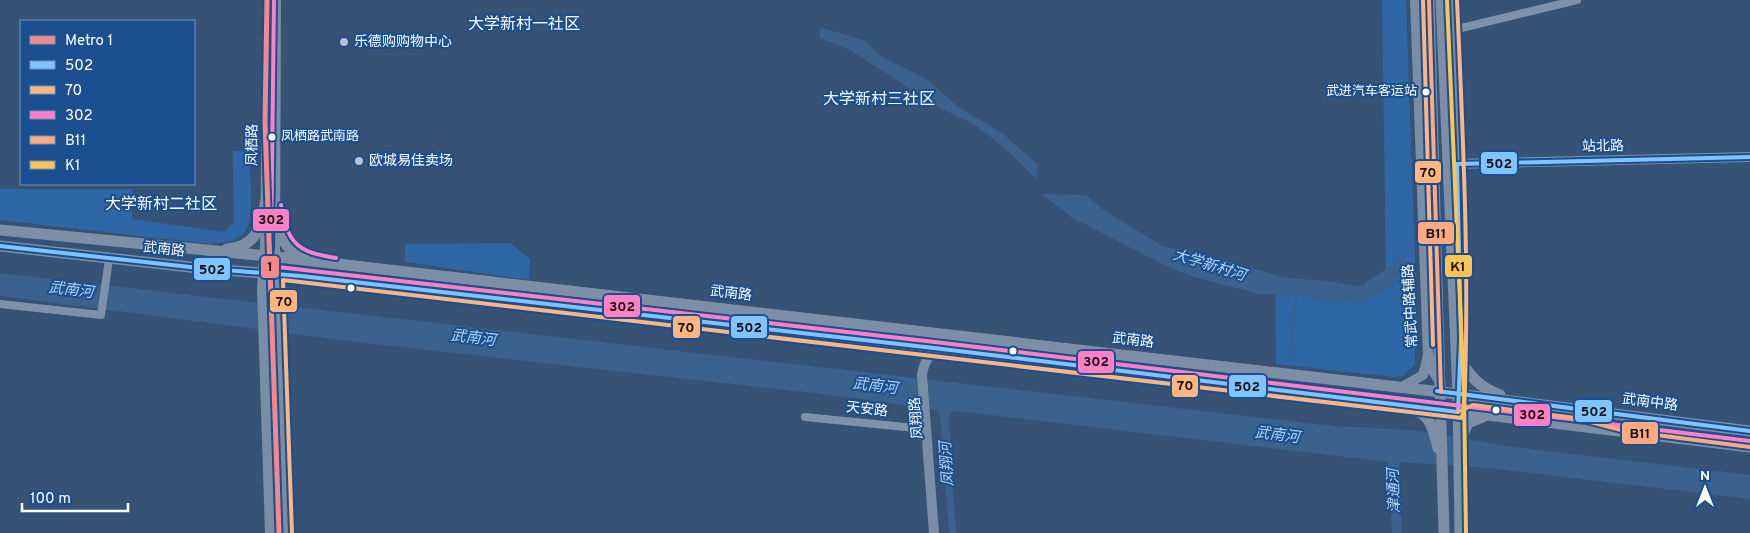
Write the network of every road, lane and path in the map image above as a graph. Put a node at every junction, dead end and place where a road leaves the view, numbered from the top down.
1 (268, 0) edge
2 (276, 0) edge
3 (1415, 0) edge
4 (1428, 0) edge
5 (1441, 0) edge
6 (1452, 0) edge
7 (1577, 0) edge
8 (1442, 18) junction
9 (1453, 30) junction
10 (1443, 42) junction
11 (1750, 156) edge
12 (1452, 164) junction
13 (270, 201) junction
14 (1435, 212) junction
15 (0, 230) edge
16 (1422, 237) junction
17 (0, 246) edge
18 (210, 250) junction
19 (270, 256) junction
20 (109, 259) junction
21 (329, 263) junction
22 (262, 272) junction
23 (277, 273) junction
24 (0, 304) edge
25 (948, 335) junction
26 (1455, 347) junction
27 (937, 348) junction
28 (1428, 356) junction
29 (1460, 360) junction
30 (1441, 386) junction
31 (1402, 387) junction
32 (1458, 394) junction
33 (1518, 402) junction
34 (1392, 404) junction
35 (1442, 410) junction
36 (1458, 412) junction
37 (1491, 416) junction
38 (805, 417) dead end
39 (927, 417) junction
40 (925, 429) junction
41 (1438, 430) junction
42 (1750, 431) edge
43 (1460, 433) junction
44 (1750, 447) edge
45 (270, 533) edge
46 (286, 533) edge
47 (934, 533) edge
48 (939, 533) edge
49 (1444, 533) edge
50 (1460, 533) edge

1 - 13 street, 凤栖路
2 - 13 street, 凤栖路
3 - 16 street, 常武中路辅路
4 - 14 main road
5 - 8 main road
6 - 9 street
7 - 9 street
8 - 9 main road
8 - 10 main road
9 - 10 main road
9 - 12 street
10 - 12 main road
11 - 12 street, 站北路
12 - 26 main road
12 - 29 street
13 - 18 main road
13 - 19 street, 凤栖路
13 - 21 main road
14 - 16 main road
14 - 30 main road
15 - 18 main road, 武南路
16 - 28 street, 常武中路辅路
17 - 20 main road, 武南路
18 - 19 main road, 武南路
19 - 21 main road, 武南路
19 - 22 street, 凤栖路
19 - 23 street, 凤栖路
20 - 22 main road, 武南路
20 - 24 street
21 - 25 main road, 武南路
22 - 23 main road, 武南路
22 - 45 street, 凤栖路
23 - 27 main road, 武南路
23 - 46 street, 凤栖路
25 - 27 street, 凤翔路
25 - 31 main road, 武南路
26 - 29 main road
26 - 32 main road
27 - 34 main road, 武南路
27 - 39 street, 凤翔路
28 - 30 main road
28 - 31 street, 常武中路辅路
29 - 32 street
29 - 33 main road
30 - 31 main road, 武南路
30 - 32 main road, 武南路
30 - 35 main road
32 - 33 main road, 武南中路
32 - 36 main road
33 - 42 main road, 武南中路
34 - 35 main road, 武南路
34 - 41 main road
35 - 36 main road, 武南路
35 - 41 main road
36 - 37 main road
36 - 43 main road
37 - 43 main road
37 - 44 main road
38 - 40 street, 天安路
39 - 40 street, 凤翔路
39 - 48 street, 凤翔路
40 - 47 street, 凤翔路
41 - 49 main road
43 - 50 main road

